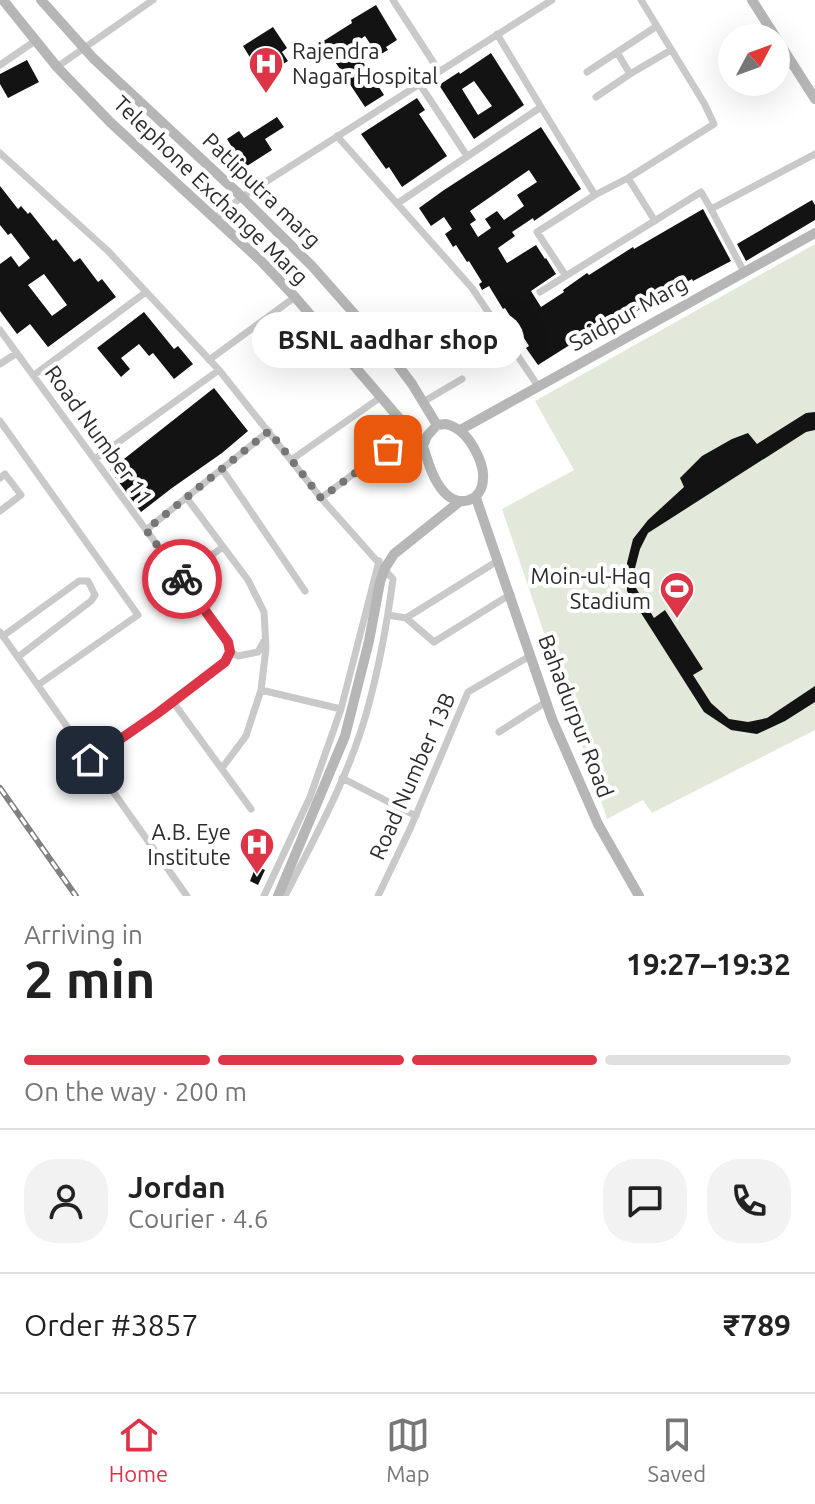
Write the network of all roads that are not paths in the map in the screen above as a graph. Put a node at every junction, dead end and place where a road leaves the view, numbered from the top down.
1 (3, 0) edge
2 (41, 0) edge
3 (153, 0) edge
4 (393, 0) edge
5 (531, 0) edge
6 (552, 0) edge
7 (641, 0) edge
8 (752, 0) edge
9 (537, 9) junction
10 (657, 26) junction
11 (497, 34) junction
12 (35, 41) junction
13 (83, 47) junction
14 (671, 50) junction
15 (617, 52) junction
16 (0, 65) edge
17 (57, 67) junction
18 (439, 71) junction
19 (587, 72) dead end
20 (630, 74) junction
21 (419, 83) junction
22 (596, 97) dead end
23 (815, 99) edge
24 (541, 107) junction
25 (337, 136) junction
26 (0, 153) edge
27 (815, 154) edge
28 (467, 156) junction
29 (628, 178) junction
30 (595, 195) junction
31 (242, 197) junction
32 (398, 203) junction
33 (711, 209) junction
34 (215, 218) junction
35 (655, 221) junction
36 (815, 233) edge
37 (744, 272) junction
38 (566, 276) junction
39 (146, 292) junction
40 (540, 292) dead end
41 (295, 297) junction
42 (0, 330) edge
43 (17, 353) junction
44 (209, 360) junction
45 (0, 364) edge
46 (219, 370) junction
47 (34, 375) junction
48 (462, 379) dead end
49 (538, 386) junction
50 (381, 397) junction
51 (423, 402) junction
52 (0, 421) edge
53 (437, 425) junction
54 (460, 430) junction
55 (269, 431) junction
56 (410, 432) junction
57 (423, 446) junction
58 (95, 459) junction
59 (291, 460) junction
60 (222, 469) junction
61 (0, 478) edge
62 (442, 491) junction
63 (186, 497) junction
64 (321, 498) junction
65 (476, 498) junction
66 (459, 502) junction
67 (0, 511) edge
68 (441, 517) junction
69 (146, 530) junction
70 (223, 547) junction
71 (499, 560) junction
72 (382, 568) junction
73 (181, 577) junction
74 (305, 591) dead end
75 (511, 594) junction
76 (388, 615) junction
77 (406, 618) junction
78 (2, 634) edge
79 (265, 639) junction
80 (230, 652) junction
81 (530, 656) junction
82 (18, 657) junction
83 (38, 685) junction
84 (261, 690) junction
85 (173, 702) junction
86 (546, 702) junction
87 (341, 709) junction
88 (499, 732) dead end
89 (90, 760) junction
90 (222, 768) junction
91 (342, 778) junction
92 (251, 809) dead end
93 (416, 816) junction
94 (187, 896) edge
95 (264, 896) edge
96 (278, 896) edge
97 (285, 896) edge
98 (378, 896) edge
99 (639, 896) edge

1 - 12 main road, Telephone Exchange Marg
2 - 13 main road, Patliputra marg
3 - 13 street
4 - 18 street
5 - 9 street
6 - 9 street
7 - 10 street
8 - 23 main road
9 - 11 street
10 - 14 street
10 - 15 street
11 - 18 street
11 - 24 street
12 - 16 street
12 - 17 main road, Telephone Exchange Marg
13 - 17 street
13 - 31 main road, Patliputra marg
14 - 20 street
14 - 29 street
15 - 19 street
15 - 20 street
17 - 34 main road, Telephone Exchange Marg
18 - 21 street
20 - 22 street
21 - 25 street
21 - 28 street
24 - 28 street
24 - 30 street
25 - 31 street
25 - 32 street
26 - 39 street
27 - 33 street
28 - 32 street
29 - 30 street
29 - 35 street
30 - 38 street
31 - 34 street
31 - 51 main road, Patliputra marg
32 - 49 street
33 - 35 street
33 - 37 street
34 - 41 main road, Telephone Exchange Marg
35 - 38 street
36 - 37 main road, Saidpur Marg
37 - 49 main road, Saidpur Marg
38 - 40 street
39 - 44 street
39 - 47 street
41 - 44 street
41 - 50 main road, Telephone Exchange Marg
42 - 43 street, Road Number 11
43 - 45 street
43 - 47 street, Road Number 11
44 - 46 street
46 - 55 street
46 - 58 street
47 - 58 street, Road Number 11
48 - 51 street
49 - 54 main road, Saidpur Marg
50 - 56 main road, Telephone Exchange Marg
50 - 59 street
51 - 53 main road, Patliputra marg
52 - 83 street
53 - 54 main road
53 - 57 main road
54 - 65 main road
55 - 59 street
55 - 60 street
56 - 57 main road, Telephone Exchange Marg
56 - 64 street
57 - 62 main road
58 - 69 street, Road Number 11
59 - 64 street
60 - 63 street
60 - 74 street
61 - 67 street
62 - 66 main road
62 - 68 main road
63 - 69 street
63 - 70 street
64 - 72 street
65 - 66 main road
65 - 71 main road, Bahadurpur Road
66 - 68 main road
68 - 72 main road
69 - 73 street, Road Number 11
70 - 73 street
70 - 79 street
71 - 75 main road, Bahadurpur Road
71 - 77 street
72 - 76 street
72 - 87 street
72 - 96 main road
73 - 80 street, Road Number 11
75 - 77 street
75 - 81 main road, Bahadurpur Road
76 - 77 street
76 - 91 street
78 - 82 street
78 - 82 street
79 - 80 street
79 - 84 street
80 - 85 street
81 - 86 main road, Bahadurpur Road
81 - 93 street, Road Number 13B
82 - 83 street
83 - 89 street
84 - 87 street
84 - 90 street
85 - 89 street
85 - 90 street
86 - 88 street
86 - 99 main road, Bahadurpur Road
87 - 95 street
89 - 94 street
90 - 92 street
91 - 93 street
91 - 97 street
93 - 98 street, Road Number 13B

